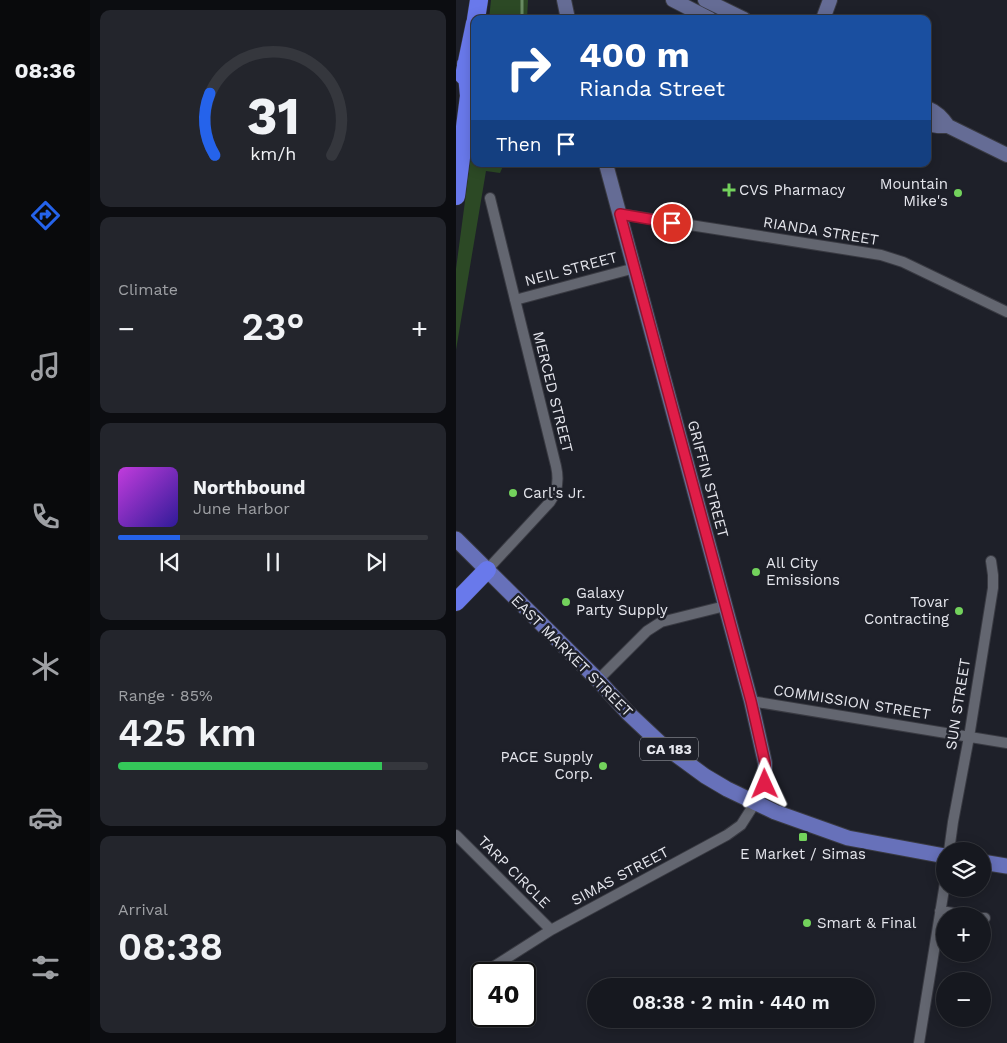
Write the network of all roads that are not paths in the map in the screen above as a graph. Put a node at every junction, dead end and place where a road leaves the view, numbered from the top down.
1 (479, 0) edge
2 (564, 0) edge
3 (672, 0) edge
4 (705, 0) edge
5 (830, 0) edge
6 (477, 15) edge
7 (567, 15) edge
8 (702, 15) edge
9 (736, 15) edge
10 (824, 15) edge
11 (471, 41) edge
12 (466, 64) junction
13 (931, 110) edge
14 (456, 118) edge
15 (931, 125) edge
16 (948, 126) junction
17 (1007, 155) edge
18 (607, 167) edge
19 (456, 196) edge
20 (490, 198) dead end
21 (620, 214) junction
22 (634, 268) junction
23 (514, 300) junction
24 (1007, 312) edge
25 (456, 539) edge
26 (991, 561) dead end
27 (487, 570) junction
28 (456, 602) edge
29 (725, 606) junction
30 (598, 680) junction
31 (751, 701) junction
32 (969, 736) junction
33 (1007, 743) edge
34 (755, 803) junction
35 (456, 835) edge
36 (951, 842) edge
37 (936, 854) edge
38 (991, 863) edge
39 (1007, 866) edge
40 (550, 930) junction
41 (936, 936) edge
42 (501, 962) edge
43 (919, 1043) edge

1 - 6 highway
2 - 7 street
3 - 8 street
4 - 9 street
5 - 10 street
11 - 12 highway
12 - 14 highway
12 - 19 highway
13 - 16 street
15 - 16 street
16 - 17 street
18 - 21 street, GRIFFIN STREET
20 - 23 street, MERCED STREET
21 - 22 street, GRIFFIN STREET
21 - 24 street, RIANDA STREET
22 - 23 street, NEIL STREET
22 - 29 street, GRIFFIN STREET
23 - 27 street, MERCED STREET
25 - 27 main road, EAST MARKET STREET / CA 183
26 - 32 street, SUN STREET
27 - 28 highway
27 - 30 main road, EAST MARKET STREET / CA 183
29 - 30 street
29 - 31 street, GRIFFIN STREET
30 - 34 main road, EAST MARKET STREET / CA 183
31 - 32 street, COMMISSION STREET
31 - 34 street, GRIFFIN STREET
32 - 33 street, COMMISSION STREET
32 - 36 street, SUN STREET
34 - 37 main road, EAST MARKET STREET / CA 183
34 - 40 street, SIMAS STREET
35 - 40 street, TARP CIRCLE
38 - 39 main road
40 - 42 street, SIMAS STREET
41 - 43 street

